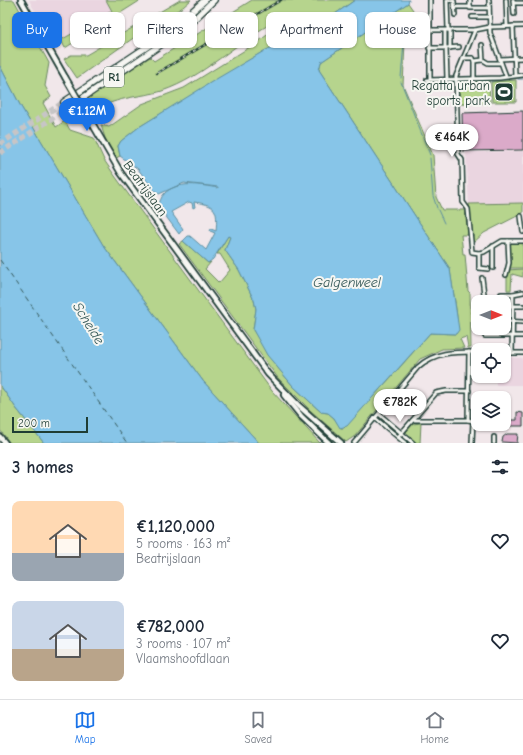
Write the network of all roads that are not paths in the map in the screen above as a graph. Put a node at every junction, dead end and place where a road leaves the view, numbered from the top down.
1 (22, 0) edge
2 (205, 0) edge
3 (214, 0) edge
4 (430, 0) edge
5 (447, 0) edge
6 (470, 0) edge
7 (489, 0) edge
8 (506, 0) edge
9 (514, 2) edge
10 (523, 3) edge
11 (454, 4) edge
12 (471, 8) junction
13 (489, 8) junction
14 (430, 12) edge
15 (514, 14) dead end
16 (455, 15) dead end
17 (472, 17) dead end
18 (489, 17) junction
19 (507, 26) junction
20 (513, 26) junction
21 (523, 26) edge
22 (490, 27) junction
23 (430, 30) edge
24 (447, 30) junction
25 (475, 30) junction
26 (482, 45) dead end
27 (448, 47) junction
28 (459, 47) dead end
29 (430, 48) joint
30 (464, 58) junction
31 (514, 58) junction
32 (523, 58) edge
33 (483, 60) junction
34 (474, 61) junction
35 (500, 61) junction
36 (515, 75) junction
37 (523, 75) edge
38 (506, 76) junction
39 (474, 78) junction
40 (447, 79) junction
41 (456, 79) junction
42 (64, 102) tunnel mouth
43 (68, 108) tunnel mouth
44 (521, 216) dead end
45 (523, 232) edge
46 (508, 241) junction
47 (523, 241) edge
48 (493, 246) junction
49 (479, 253) junction
50 (488, 268) dead end
51 (493, 268) dead end
52 (506, 275) dead end
53 (482, 278) dead end
54 (523, 292) edge
55 (501, 294) dead end
56 (513, 294) junction
57 (484, 295) edge
58 (523, 306) edge
59 (513, 307) junction
60 (513, 322) junction
61 (523, 322) edge
62 (485, 335) edge
63 (512, 336) junction
64 (523, 336) edge
65 (469, 352) joint
66 (512, 353) joint
67 (523, 353) edge
68 (271, 377) junction
69 (469, 391) junction
70 (421, 411) junction
71 (379, 414) junction
72 (375, 418) junction
73 (413, 420) junction
74 (426, 420) junction
75 (468, 420) junction
76 (471, 421) edge
77 (473, 431) edge
78 (401, 434) junction
79 (0, 437) edge
80 (398, 437) junction
81 (494, 437) dead end
82 (5, 443) edge
83 (329, 443) edge
84 (341, 443) edge
85 (354, 443) edge
86 (405, 443) edge
87 (413, 443) edge
88 (472, 443) edge
89 (494, 443) edge

1 - 68 street, Beatrijslaan, bridge
2 - 42 highway, R1
3 - 43 highway, R1
4 - 14 street
5 - 11 street
5 - 24 street
6 - 12 street
7 - 13 street
8 - 19 street
9 - 10 street
9 - 15 street
11 - 12 street
11 - 16 street
12 - 13 street
13 - 18 street
17 - 18 street
18 - 22 street
19 - 20 street
19 - 22 street
20 - 21 street
20 - 31 street
22 - 25 street
22 - 35 street
23 - 24 street
24 - 25 street
24 - 27 street
24 - 27 street
25 - 30 street
26 - 33 street
27 - 28 street
27 - 29 street
27 - 40 street
29 - 40 street
30 - 34 street
30 - 41 street
31 - 32 street
31 - 35 street
31 - 36 street
33 - 34 street
33 - 35 street
34 - 39 street
35 - 38 street
36 - 37 street
36 - 38 street
38 - 39 street
39 - 41 street
40 - 41 street
41 - 49 street
44 - 45 street
46 - 47 street
46 - 48 street
46 - 52 street
48 - 49 street
48 - 51 street
49 - 50 street
53 - 57 street
54 - 56 street
55 - 56 street
56 - 59 street
58 - 59 street
59 - 60 street
60 - 61 street
60 - 63 street
62 - 63 street
63 - 64 street
63 - 66 street
65 - 69 street
65 - 71 street
66 - 67 street
68 - 83 street, Beatrijslaan
68 - 84 street, Beatrijslaan
69 - 70 street
69 - 75 street
70 - 73 street
70 - 74 street
71 - 72 street
71 - 78 street
72 - 80 street
72 - 85 street
73 - 74 street
73 - 78 street
74 - 75 street
75 - 76 street
77 - 88 street
78 - 80 street
78 - 87 street
79 - 82 street
80 - 86 street
81 - 89 street

